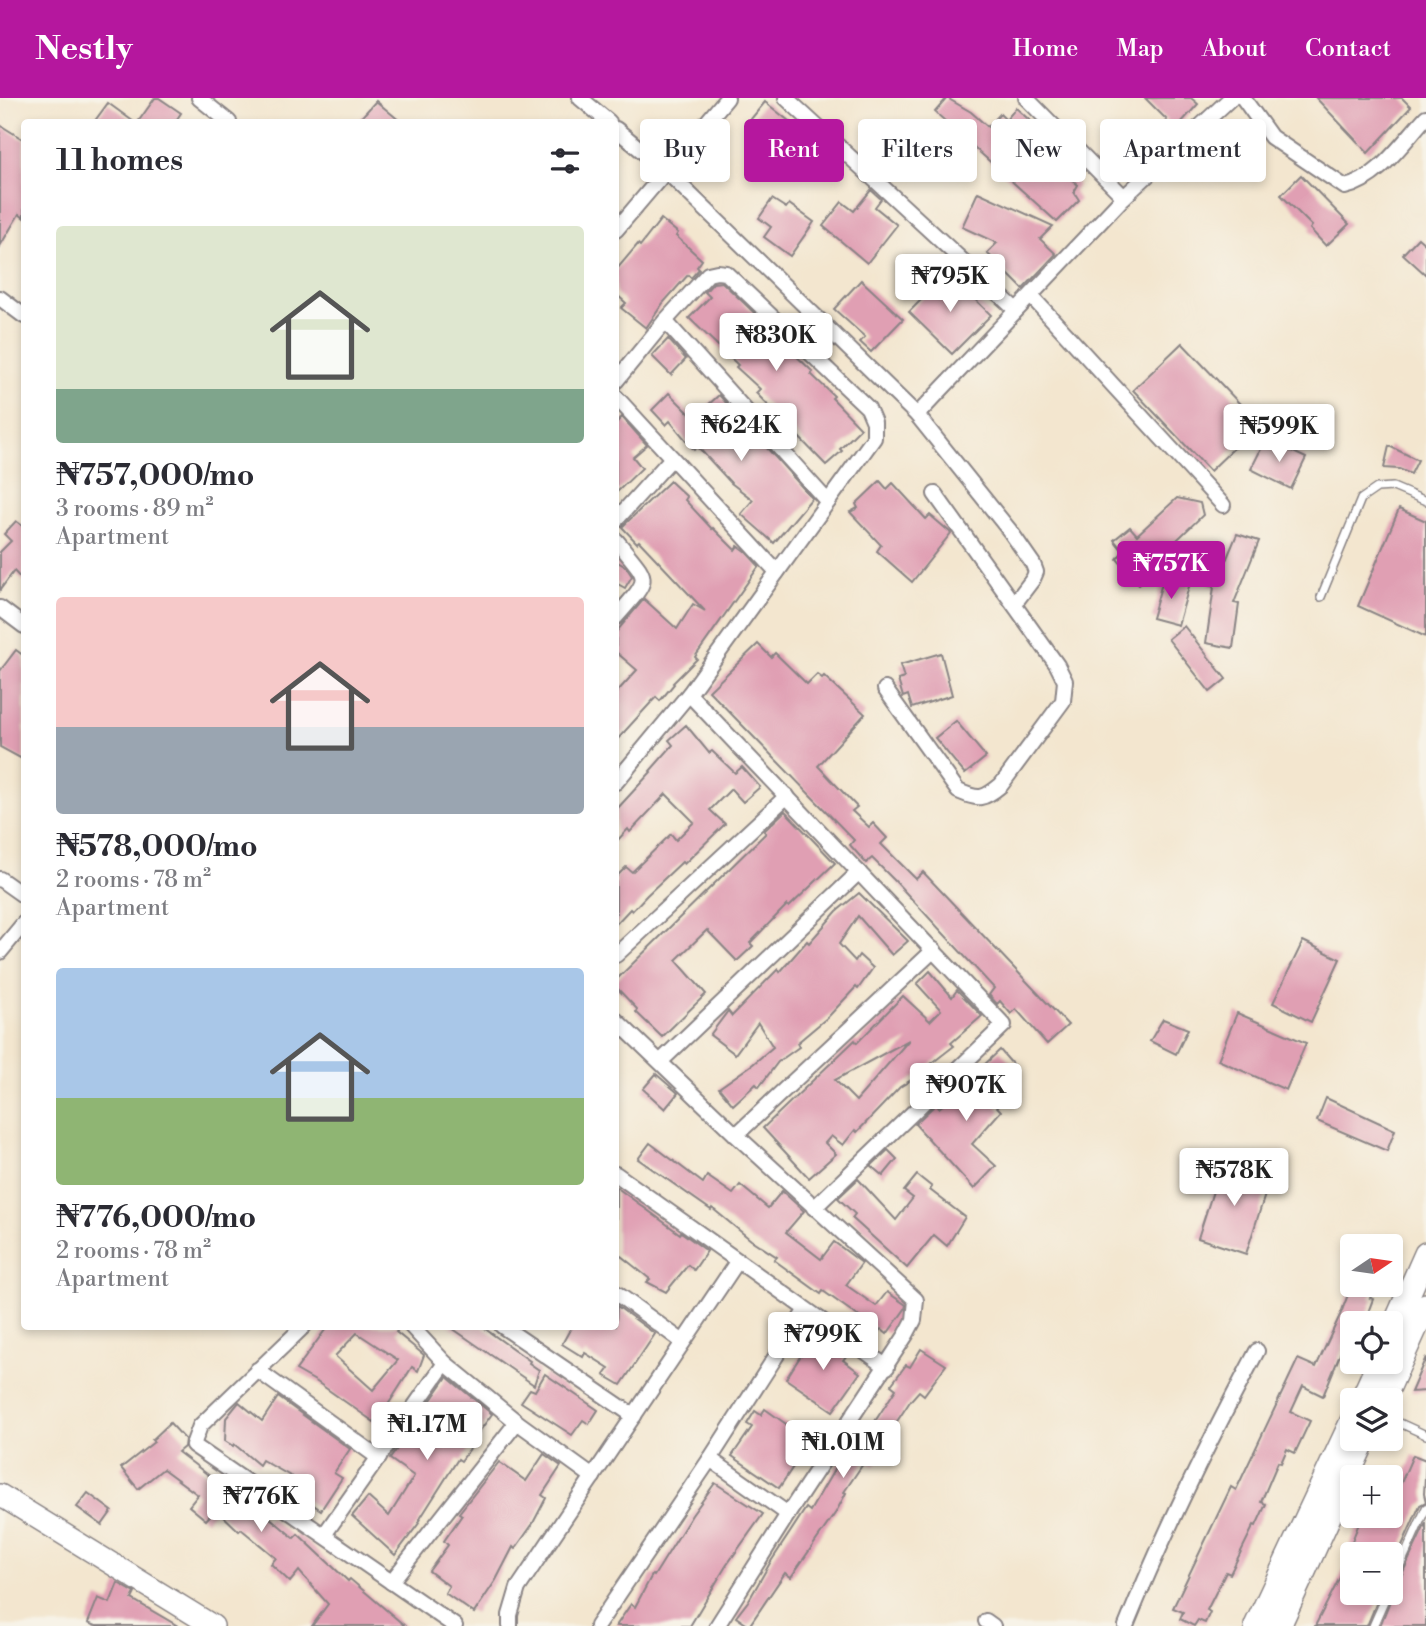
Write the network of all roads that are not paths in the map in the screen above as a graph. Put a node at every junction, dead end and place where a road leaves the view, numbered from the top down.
1 (199, 98) edge
2 (580, 98) edge
3 (727, 98) edge
4 (786, 98) edge
5 (1026, 98) edge
6 (1231, 98) edge
7 (1242, 98) edge
8 (1426, 117) edge
9 (225, 119) edge
10 (605, 119) edge
11 (709, 119) edge
12 (619, 132) edge
13 (640, 149) edge
14 (657, 182) edge
15 (677, 182) edge
16 (1124, 197) junction
17 (619, 226) edge
18 (1031, 296) junction
19 (0, 298) edge
20 (1017, 310) junction
21 (21, 314) edge
22 (665, 321) junction
23 (619, 377) edge
24 (619, 400) edge
25 (916, 415) junction
26 (672, 458) junction
27 (935, 494) dead end
28 (1426, 501) edge
29 (828, 502) junction
30 (1223, 505) dead end
31 (619, 517) edge
32 (619, 544) edge
33 (776, 572) junction
34 (1321, 597) dead end
35 (1014, 604) junction
36 (0, 608) edge
37 (619, 613) edge
38 (21, 624) edge
39 (885, 690) dead end
40 (689, 694) junction
41 (619, 777) edge
42 (787, 796) junction
43 (859, 872) junction
44 (0, 879) edge
45 (21, 894) edge
46 (21, 927) edge
47 (934, 950) junction
48 (0, 952) edge
49 (619, 952) edge
50 (619, 1023) edge
51 (660, 1061) junction
52 (736, 1135) junction
53 (619, 1176) edge
54 (814, 1208) junction
55 (1426, 1254) edge
56 (737, 1262) junction
57 (619, 1295) edge
58 (1426, 1305) edge
59 (806, 1311) junction
60 (1401, 1311) edge
61 (300, 1330) edge
62 (415, 1330) edge
63 (508, 1330) edge
64 (684, 1342) junction
65 (1257, 1351) dead end
66 (445, 1363) junction
67 (887, 1367) junction
68 (257, 1370) junction
69 (1388, 1388) edge
70 (634, 1416) junction
71 (517, 1422) junction
72 (1403, 1424) edge
73 (1426, 1435) edge
74 (1340, 1447) edge
75 (1360, 1451) edge
76 (379, 1458) junction
77 (710, 1459) junction
78 (593, 1477) junction
79 (0, 1495) edge
80 (1426, 1508) edge
81 (788, 1514) junction
82 (324, 1535) junction
83 (1403, 1559) edge
84 (391, 1582) junction
85 (1382, 1605) edge
86 (213, 1626) edge
87 (455, 1626) edge
88 (510, 1626) edge
89 (597, 1626) edge
90 (718, 1626) edge
91 (1126, 1626) edge
92 (1256, 1626) edge
93 (1279, 1626) edge
94 (1373, 1626) edge

1 - 9 street
2 - 10 street
3 - 11 street
4 - 20 street
5 - 16 street
6 - 16 street
7 - 8 street
12 - 13 street
14 - 17 street
15 - 25 street
16 - 18 street
18 - 20 street
18 - 30 street
19 - 21 street
20 - 25 street
22 - 23 street
22 - 29 street
22 - 29 street
24 - 26 street
25 - 35 street
26 - 31 street
26 - 33 street
27 - 35 street
28 - 34 lane
29 - 33 street
32 - 37 street
33 - 40 street
35 - 39 street
36 - 38 street
40 - 41 street
40 - 42 street
42 - 43 street
42 - 49 street
43 - 47 street
43 - 51 street
44 - 45 street
46 - 48 street
47 - 52 street
47 - 54 street
50 - 51 street
51 - 52 street
52 - 54 street
53 - 56 street
54 - 67 street
55 - 60 main road
56 - 59 street
56 - 64 street
57 - 64 street
58 - 69 main road
59 - 67 street
59 - 77 street
61 - 68 street
62 - 66 street
63 - 70 street
64 - 70 street
65 - 91 street
66 - 71 street
66 - 76 street
67 - 81 street
68 - 76 street
68 - 82 street
70 - 78 street
71 - 78 street
71 - 84 street
72 - 73 lane
74 - 92 main road
75 - 93 main road
76 - 82 street
77 - 81 street
77 - 89 street
78 - 88 street
79 - 86 street
80 - 83 lane
81 - 90 street
82 - 84 street
84 - 87 street
85 - 94 lane

